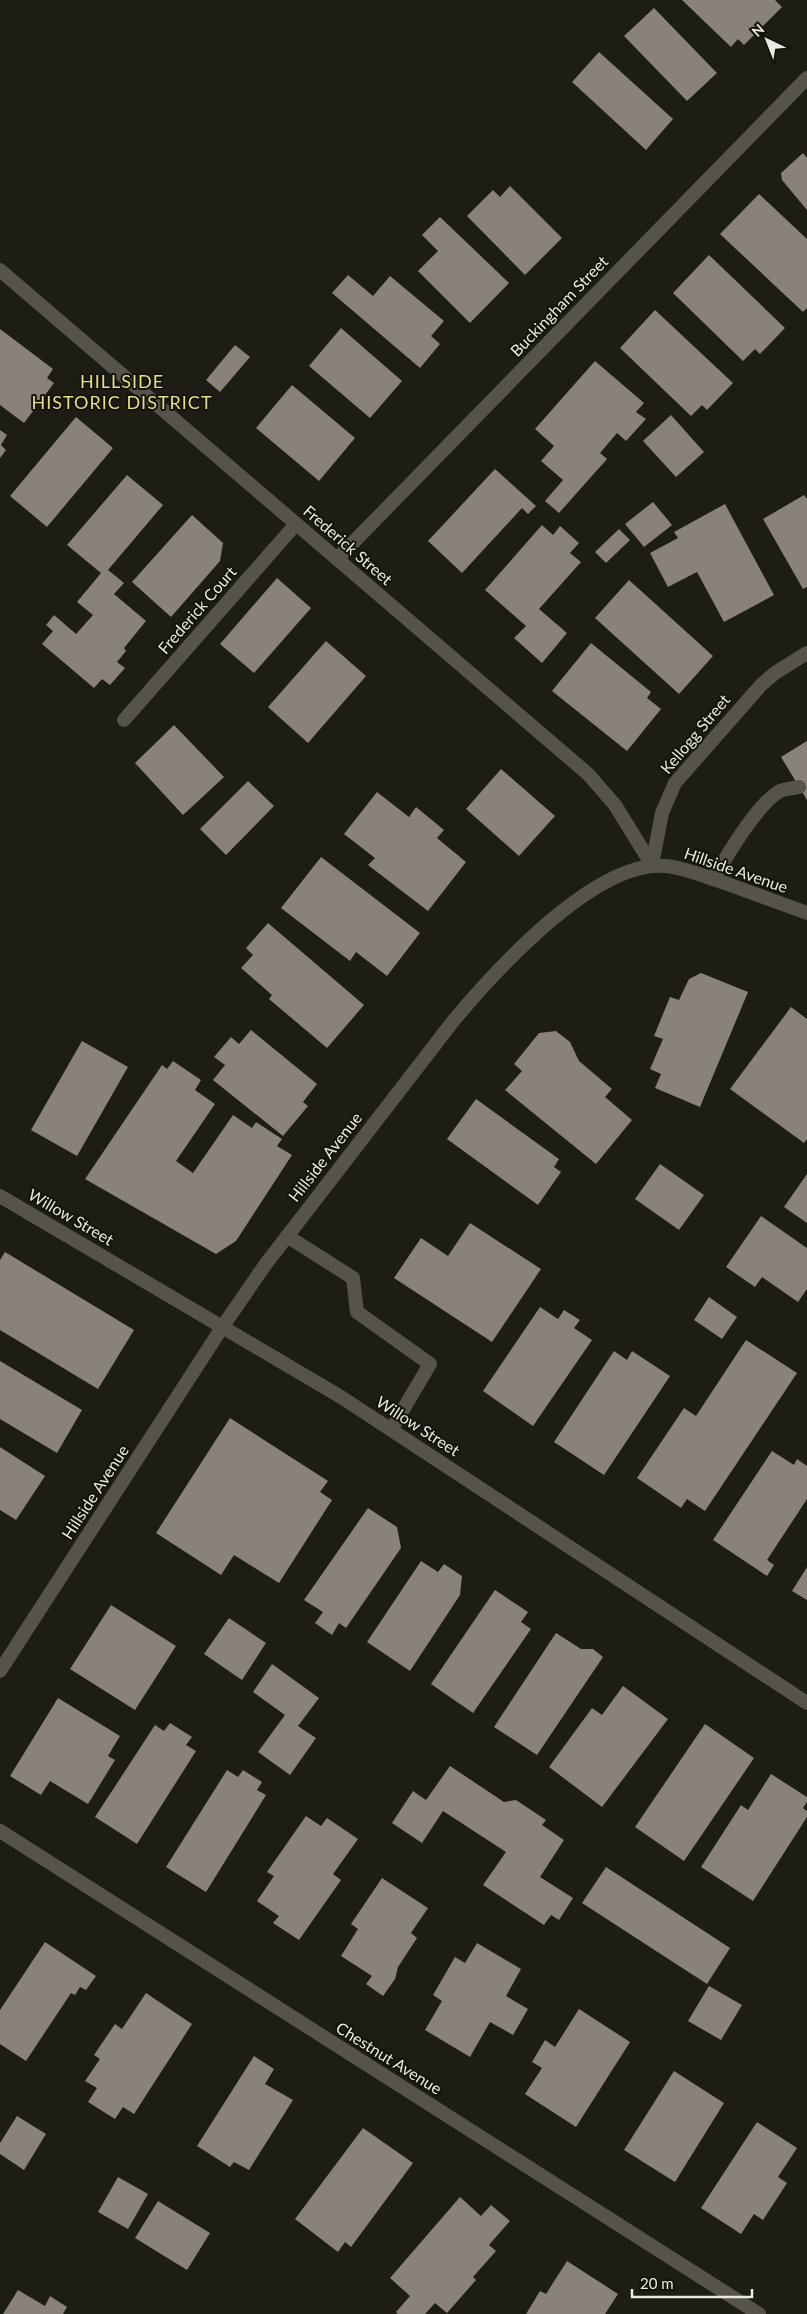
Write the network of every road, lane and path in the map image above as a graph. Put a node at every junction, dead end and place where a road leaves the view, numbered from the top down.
1 (807, 78) edge
2 (0, 270) edge
3 (296, 524) junction
4 (337, 559) junction
5 (807, 652) edge
6 (124, 720) dead end
7 (799, 787) dead end
8 (652, 865) junction
9 (712, 879) junction
10 (807, 913) edge
11 (0, 1196) edge
12 (287, 1236) junction
13 (223, 1326) junction
14 (392, 1430) junction
15 (0, 1671) edge
16 (807, 1703) edge
17 (0, 1831) edge
18 (759, 2314) edge

1 - 4 street, Buckingham Street
2 - 3 street, Frederick Street
3 - 4 street, Frederick Street
3 - 6 street, Frederick Court
4 - 8 street, Frederick Street
5 - 8 street, Kellogg Street
7 - 9 street
8 - 9 street, Hillside Avenue
8 - 12 street, Hillside Avenue
9 - 10 street, Hillside Avenue
11 - 13 street, Willow Street
12 - 13 street, Hillside Avenue
12 - 14 street
13 - 14 street, Willow Street
13 - 15 street, Hillside Avenue
14 - 16 street, Willow Street
17 - 18 street, Chestnut Avenue

